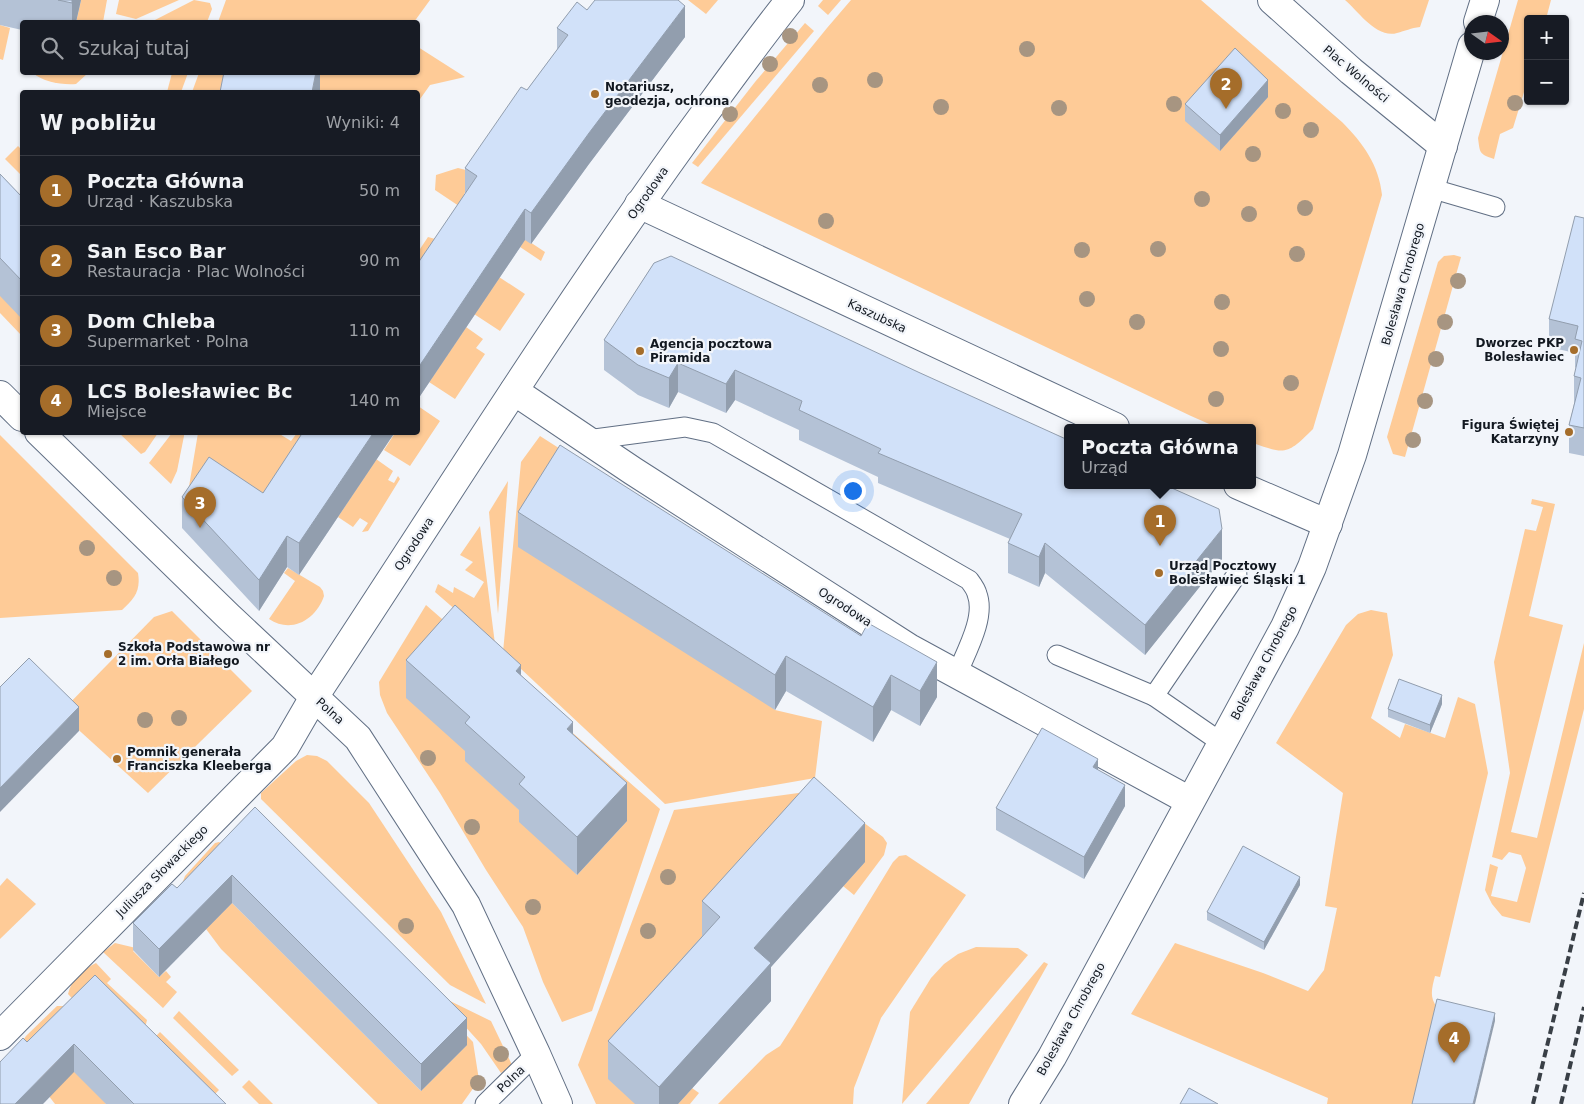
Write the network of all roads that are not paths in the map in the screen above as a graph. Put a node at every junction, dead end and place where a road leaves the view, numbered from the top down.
1 (790, 0) edge
2 (1272, 0) edge
3 (1485, 0) edge
4 (1480, 15) edge
5 (1468, 60) edge
6 (1443, 146) junction
7 (1430, 188) junction
8 (639, 204) junction
9 (1495, 207) dead end
10 (514, 391) junction
11 (0, 395) edge
12 (20, 415) edge
13 (1109, 424) edge
14 (42, 435) edge
15 (587, 440) junction
16 (1247, 489) edge
17 (1328, 524) junction
18 (1237, 574) dead end
19 (1057, 655) dead end
20 (957, 674) junction
21 (1154, 696) junction
22 (314, 697) junction
23 (1222, 743) junction
24 (1190, 801) junction
25 (0, 1036) edge
26 (536, 1054) junction
27 (485, 1104) edge
28 (558, 1104) edge
29 (1023, 1104) edge

1 - 8 street, Ogrodowa
2 - 6 street, Plac Wolności
3 - 4 street
5 - 6 street, Bolesława Chrobrego
6 - 7 street, Bolesława Chrobrego
7 - 9 lane
7 - 17 street, Bolesława Chrobrego
8 - 10 street, Ogrodowa
8 - 13 street, Kaszubska
10 - 15 street, Ogrodowa
10 - 22 street, Ogrodowa
11 - 12 street
14 - 22 street, Polna
15 - 20 street, Ogrodowa
15 - 20 lane
16 - 17 street
17 - 23 street, Bolesława Chrobrego
18 - 21 lane
19 - 21 lane
20 - 24 street, Ogrodowa
21 - 23 lane
22 - 25 street, Juliusza Słowackiego
22 - 26 street, Polna
23 - 24 street, Bolesława Chrobrego
24 - 29 street, Bolesława Chrobrego
26 - 27 lane, Polna
26 - 28 street, Polna

